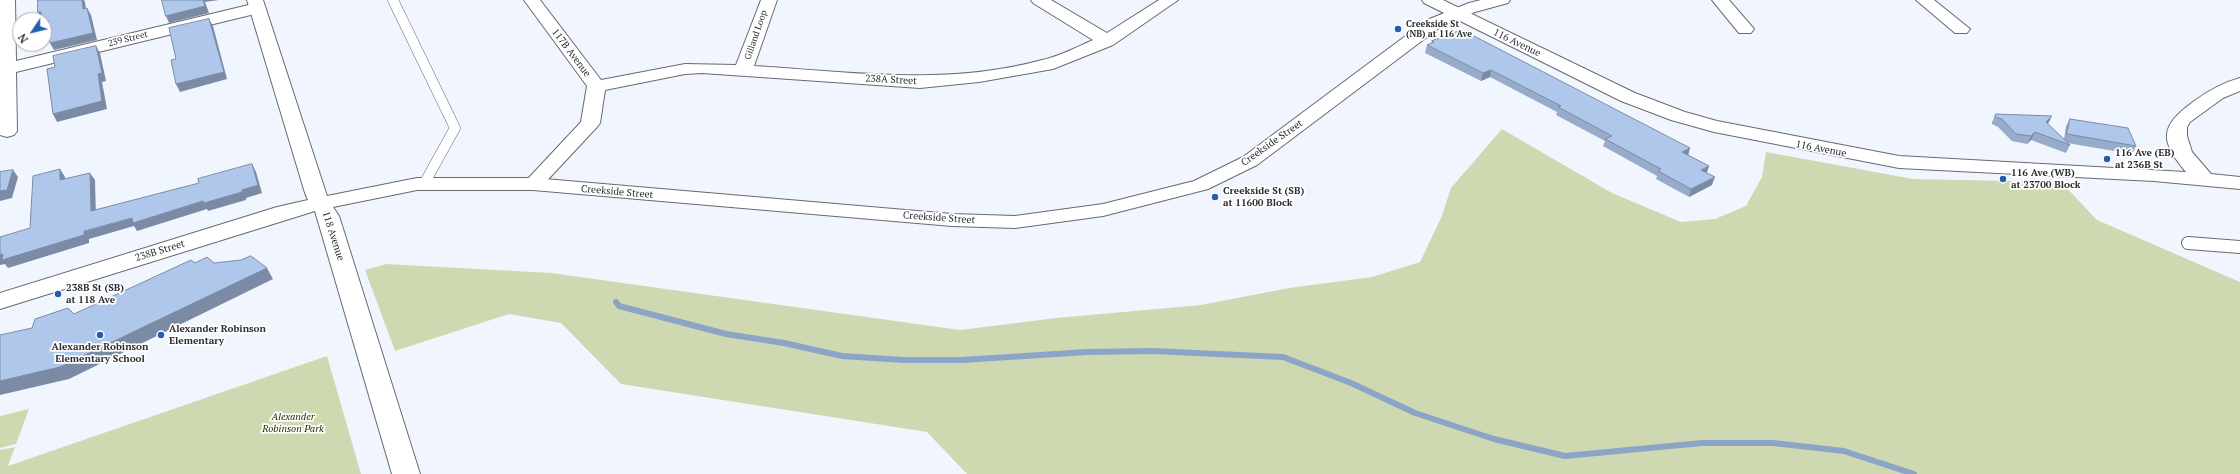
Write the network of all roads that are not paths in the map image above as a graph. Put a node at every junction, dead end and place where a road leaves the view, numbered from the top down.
1 (7, 0) edge
2 (393, 0) edge
3 (532, 0) edge
4 (769, 0) edge
5 (1039, 0) edge
6 (1170, 0) edge
7 (1430, 0) edge
8 (1502, 0) edge
9 (1720, 0) edge
10 (1924, 0) edge
11 (256, 4) edge
12 (1456, 13) junction
13 (1746, 29) dead end
14 (1961, 29) dead end
15 (1107, 41) junction
16 (3, 70) edge
17 (743, 71) junction
18 (2240, 84) edge
19 (596, 86) junction
20 (7, 131) dead end
21 (2204, 179) junction
22 (2240, 183) edge
23 (424, 184) junction
24 (533, 184) junction
25 (321, 203) junction
26 (2188, 243) dead end
27 (2240, 247) edge
28 (0, 301) edge
29 (406, 474) edge

1 - 16 street
2 - 23 lane
3 - 19 street, 117B Avenue
4 - 17 street, Gilland Loop
5 - 15 street
6 - 15 street, 238A Street
7 - 12 street, 116 Avenue
8 - 12 street, Creekside Street
9 - 13 street
10 - 14 street
11 - 16 street, 239 Street
11 - 25 street, 118 Avenue
12 - 21 street, 116 Avenue
12 - 24 street, Creekside Street
15 - 17 street, 238A Street
16 - 20 street
17 - 19 street, 238A Street
18 - 21 street
19 - 24 street, 117B Avenue
21 - 22 street, 116 Avenue
23 - 24 street, Creekside Street
23 - 25 street, Creekside Street
25 - 28 street, 238B Street
25 - 29 street, 118 Avenue
26 - 27 lane

